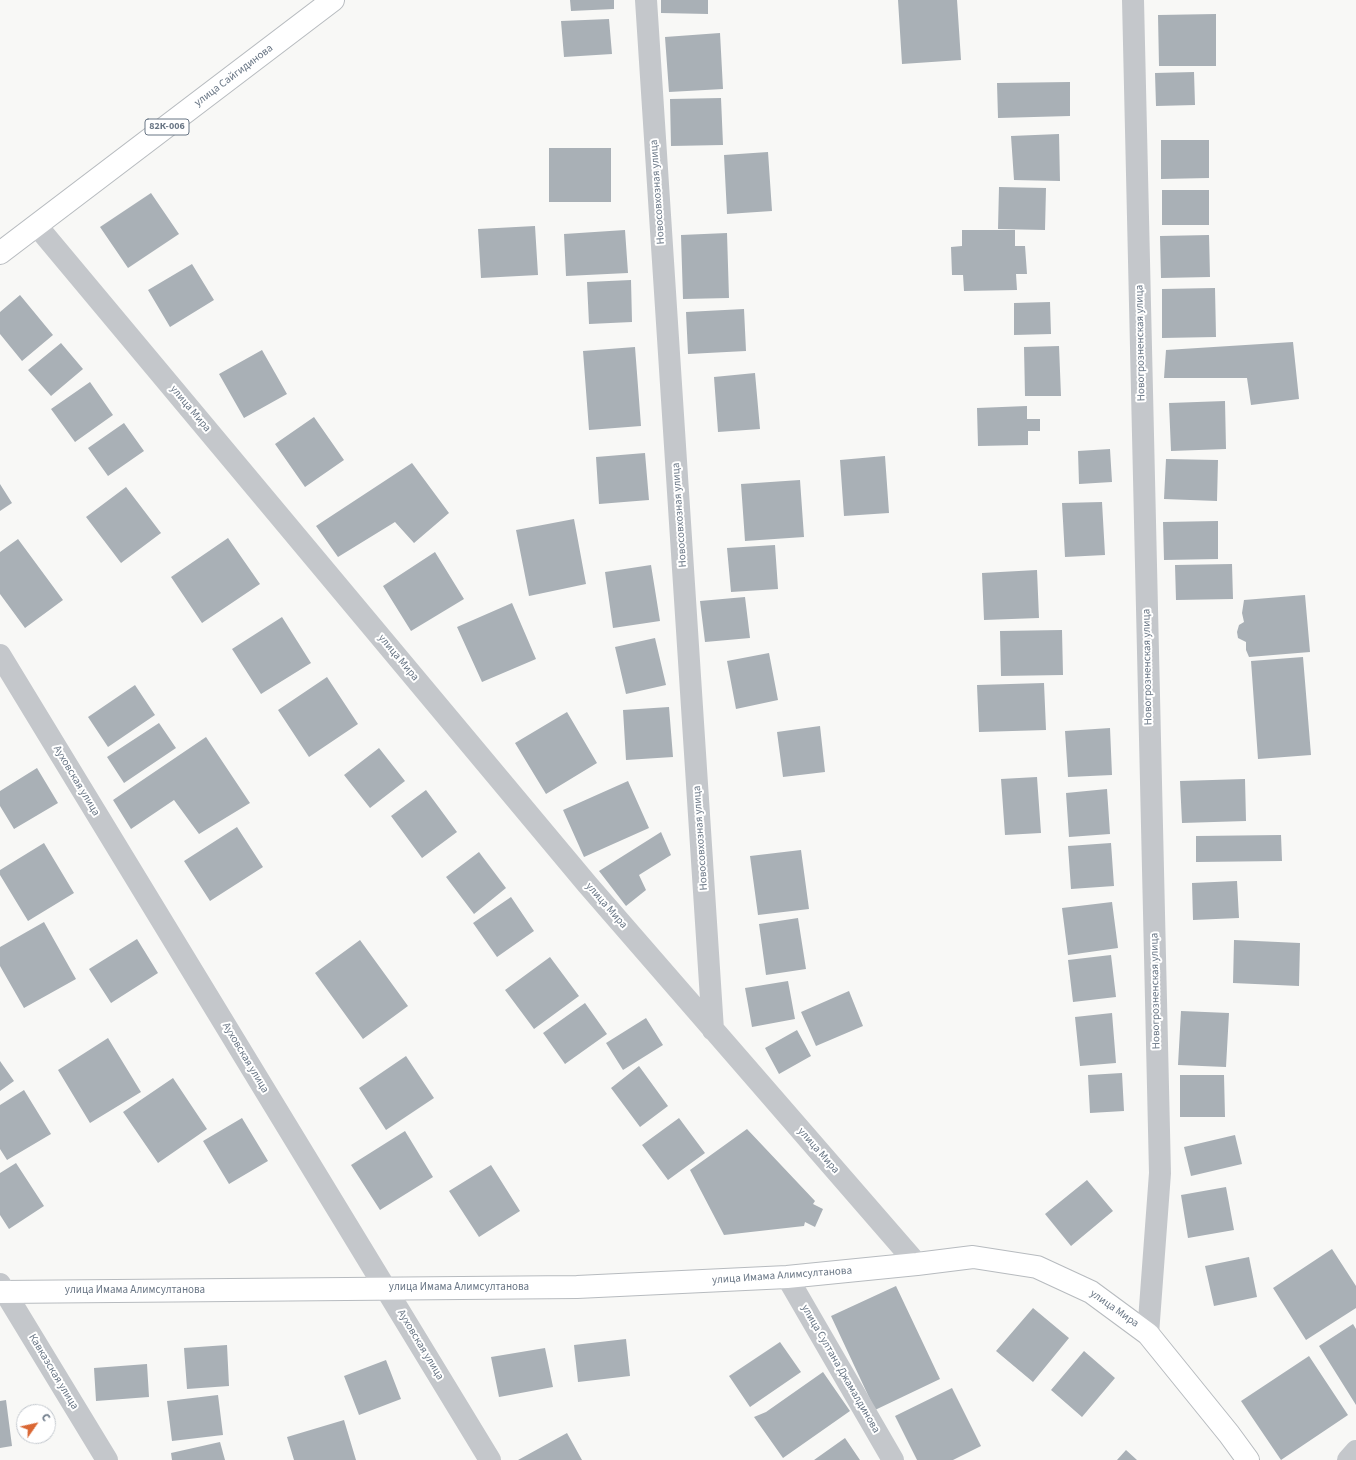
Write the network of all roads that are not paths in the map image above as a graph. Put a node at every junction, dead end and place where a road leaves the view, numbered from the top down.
1 (333, 0) edge
2 (646, 0) edge
3 (1133, 0) edge
4 (37, 226) junction
5 (0, 253) edge
6 (0, 655) edge
7 (713, 1030) junction
8 (917, 1264) junction
9 (787, 1277) junction
10 (2, 1289) edge
11 (386, 1289) junction
12 (1148, 1334) junction
13 (1356, 1451) edge
14 (107, 1460) edge
15 (490, 1460) edge
16 (893, 1460) edge
17 (1248, 1460) edge
18 (1348, 1460) edge

1 - 4 main road, улица Сайгидинова / 82К-006
2 - 7 street, Новосовхозная улица
3 - 12 street, Новогрозненская улица
4 - 5 main road, улица Сайгидинова / 82К-006
4 - 7 street, улица Мира
6 - 11 street, Ауховская улица
7 - 8 street, улица Мира
8 - 9 main road, улица Имама Алимсултанова
8 - 12 main road, улица Мира
9 - 11 main road, улица Имама Алимсултанова
9 - 16 street, улица Султана Джамалдинова
10 - 11 main road, улица Имама Алимсултанова
10 - 14 street, Кавказская улица
11 - 15 street, Ауховская улица
12 - 17 main road, улица Мира
13 - 18 street

